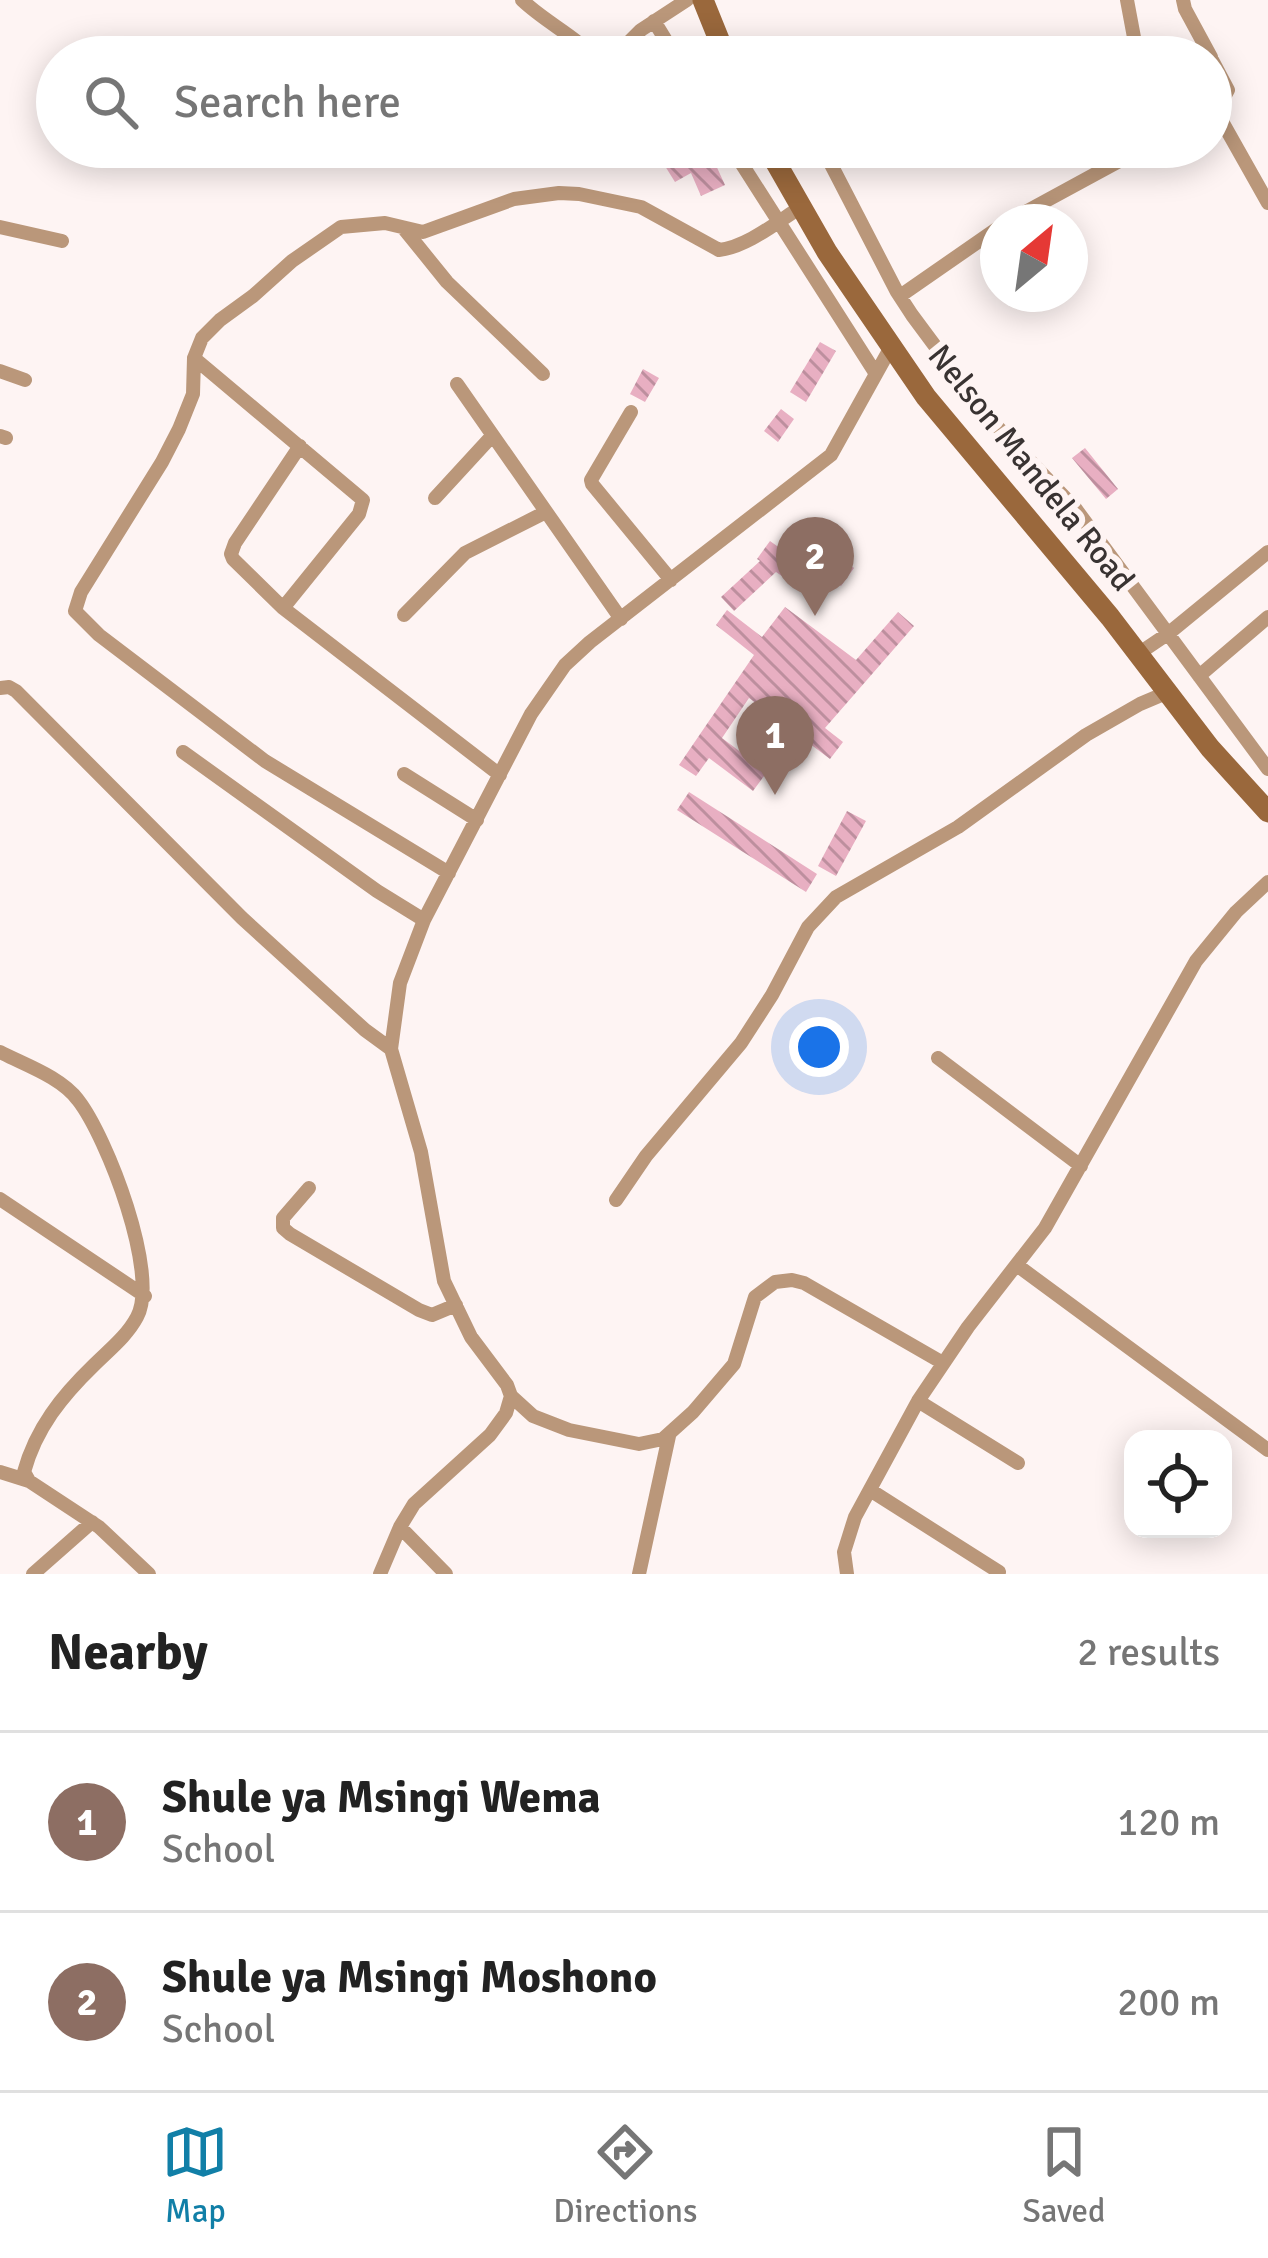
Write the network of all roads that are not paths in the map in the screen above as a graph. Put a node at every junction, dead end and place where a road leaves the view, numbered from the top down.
1 (522, 0) edge
2 (687, 0) edge
3 (703, 0) edge
4 (1127, 0) edge
5 (1183, 0) edge
6 (654, 21) junction
7 (572, 36) edge
8 (637, 36) edge
9 (663, 36) edge
10 (718, 36) edge
11 (1134, 36) edge
12 (1199, 36) edge
13 (1232, 143) edge
14 (744, 168) edge
15 (779, 168) edge
16 (833, 168) edge
17 (1106, 168) edge
18 (1268, 203) edge
19 (1040, 204) edge
20 (800, 207) junction
21 (777, 222) junction
22 (0, 227) edge
23 (406, 230) junction
24 (980, 240) edge
25 (62, 241) dead end
26 (900, 296) junction
27 (891, 347) junction
28 (194, 358) junction
29 (0, 371) edge
30 (543, 374) dead end
31 (876, 374) junction
32 (25, 380) dead end
33 (457, 385) dead end
34 (631, 412) dead end
35 (492, 436) junction
36 (300, 446) junction
37 (434, 498) dead end
38 (544, 513) junction
39 (1268, 552) edge
40 (671, 580) junction
41 (284, 608) junction
42 (404, 615) dead end
43 (1268, 617) edge
44 (620, 619) junction
45 (1169, 633) junction
46 (1138, 654) junction
47 (1199, 676) junction
48 (0, 688) edge
49 (1166, 693) junction
50 (183, 752) dead end
51 (1268, 770) edge
52 (404, 774) dead end
53 (500, 775) junction
54 (1268, 812) edge
55 (477, 820) junction
56 (448, 873) junction
57 (1268, 882) edge
58 (424, 920) junction
59 (392, 1049) junction
60 (0, 1052) edge
61 (938, 1058) dead end
62 (1081, 1166) junction
63 (309, 1188) dead end
64 (0, 1198) edge
65 (616, 1200) dead end
66 (1018, 1266) junction
67 (145, 1296) junction
68 (456, 1305) junction
69 (943, 1363) junction
70 (511, 1396) junction
71 (918, 1401) junction
72 (669, 1436) junction
73 (1268, 1450) edge
74 (1018, 1463) dead end
75 (0, 1472) edge
76 (29, 1481) junction
77 (870, 1490) junction
78 (92, 1522) junction
79 (400, 1527) junction
80 (999, 1572) edge
81 (34, 1574) edge
82 (149, 1574) edge
83 (380, 1574) edge
84 (446, 1574) edge
85 (639, 1574) edge
86 (847, 1574) edge

1 - 7 street
2 - 6 street
3 - 10 main road
4 - 11 street
5 - 12 street
6 - 8 street
6 - 9 street
13 - 18 street
14 - 21 street
15 - 20 main road, Nelson Mandela Road
16 - 26 street
17 - 19 street
20 - 21 street
20 - 27 main road, Nelson Mandela Road
21 - 23 street
21 - 31 street
22 - 25 street
23 - 28 street
23 - 30 street
24 - 26 street
26 - 45 street
27 - 31 street
27 - 46 main road, Nelson Mandela Road
28 - 36 street
28 - 56 street
29 - 32 street
31 - 40 street
33 - 35 street
34 - 40 street
35 - 37 street
35 - 38 street
36 - 41 street
36 - 41 street
38 - 42 street
38 - 44 street
39 - 45 street
40 - 44 street
41 - 53 street
43 - 47 street
44 - 53 street
45 - 46 street
45 - 47 street
46 - 49 main road, Nelson Mandela Road
47 - 51 street
48 - 59 street
49 - 54 main road, Nelson Mandela Road
49 - 65 street
50 - 58 street
52 - 55 street
53 - 55 street
55 - 56 street
56 - 58 street
57 - 62 street
58 - 59 street
59 - 68 street
60 - 67 street
61 - 62 street
62 - 66 street
63 - 68 street
64 - 67 street
66 - 69 street
66 - 73 street
67 - 76 street
68 - 70 street
69 - 71 street
69 - 72 street
70 - 72 street
70 - 79 street
71 - 74 street
71 - 77 street
72 - 85 street
75 - 76 street
76 - 78 street
77 - 80 street
77 - 86 street
78 - 81 street
78 - 82 street
79 - 83 street
79 - 84 street

